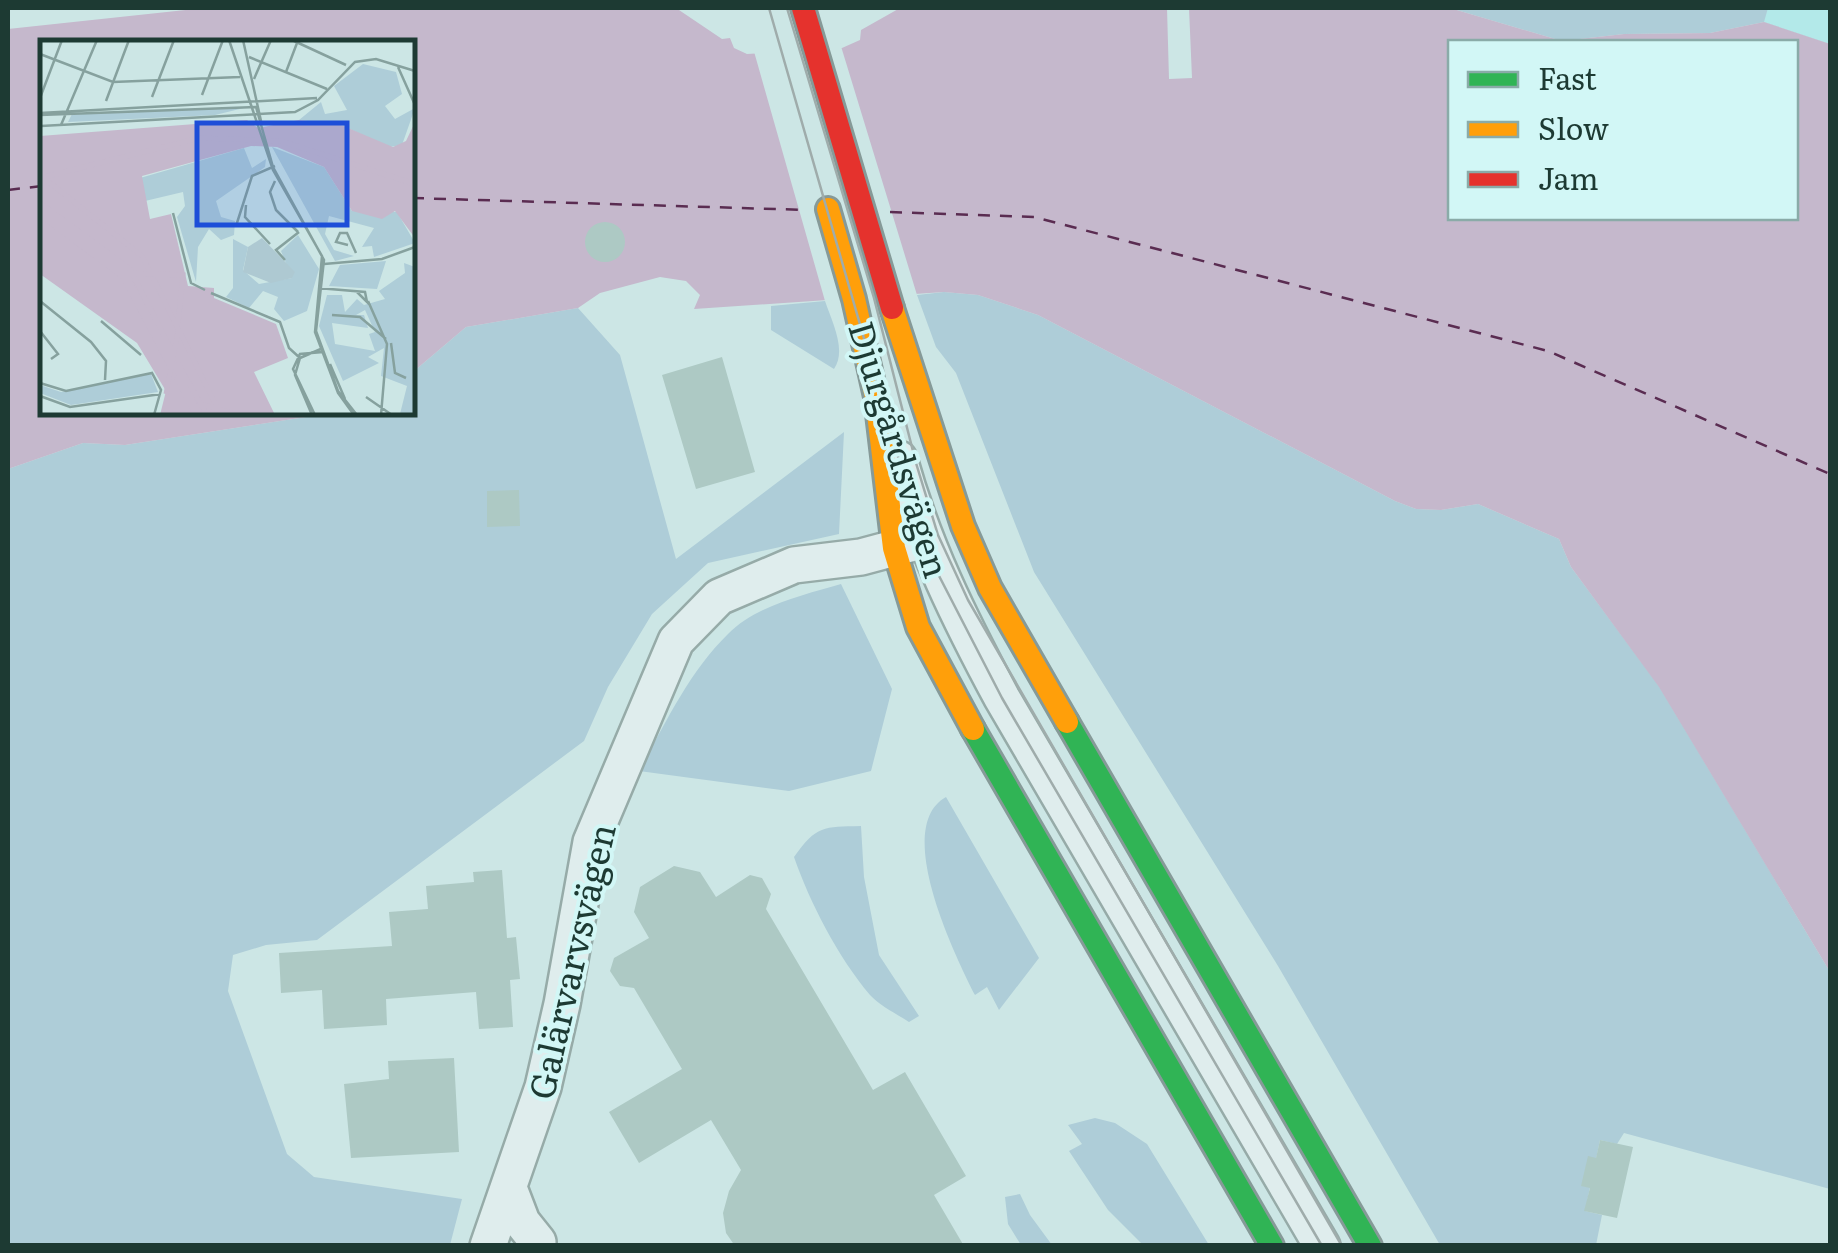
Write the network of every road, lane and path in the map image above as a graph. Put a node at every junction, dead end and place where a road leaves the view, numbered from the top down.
1 (791, 8) edge
2 (803, 8) edge
3 (802, 38) junction
4 (822, 188) dead end
5 (872, 298) junction
6 (930, 537) junction
7 (509, 1188) junction
8 (531, 1244) edge
9 (488, 1246) edge
10 (1272, 1246) edge
11 (1322, 1246) edge
12 (1342, 1246) edge
13 (1370, 1246) edge

1 - 3 street
2 - 3 street
3 - 5 street
4 - 5 street
5 - 6 street, Djurgårdsvägen
5 - 6 street, Djurgårdsvägen
6 - 7 street, Galärvarvsvägen
6 - 10 street, Djurgårdsvägen
6 - 11 street, Djurgårdsvägen
6 - 12 street, Djurgårdsvägen
6 - 13 street, Djurgårdsvägen
7 - 8 street
7 - 9 street, Galärvarvsvägen

